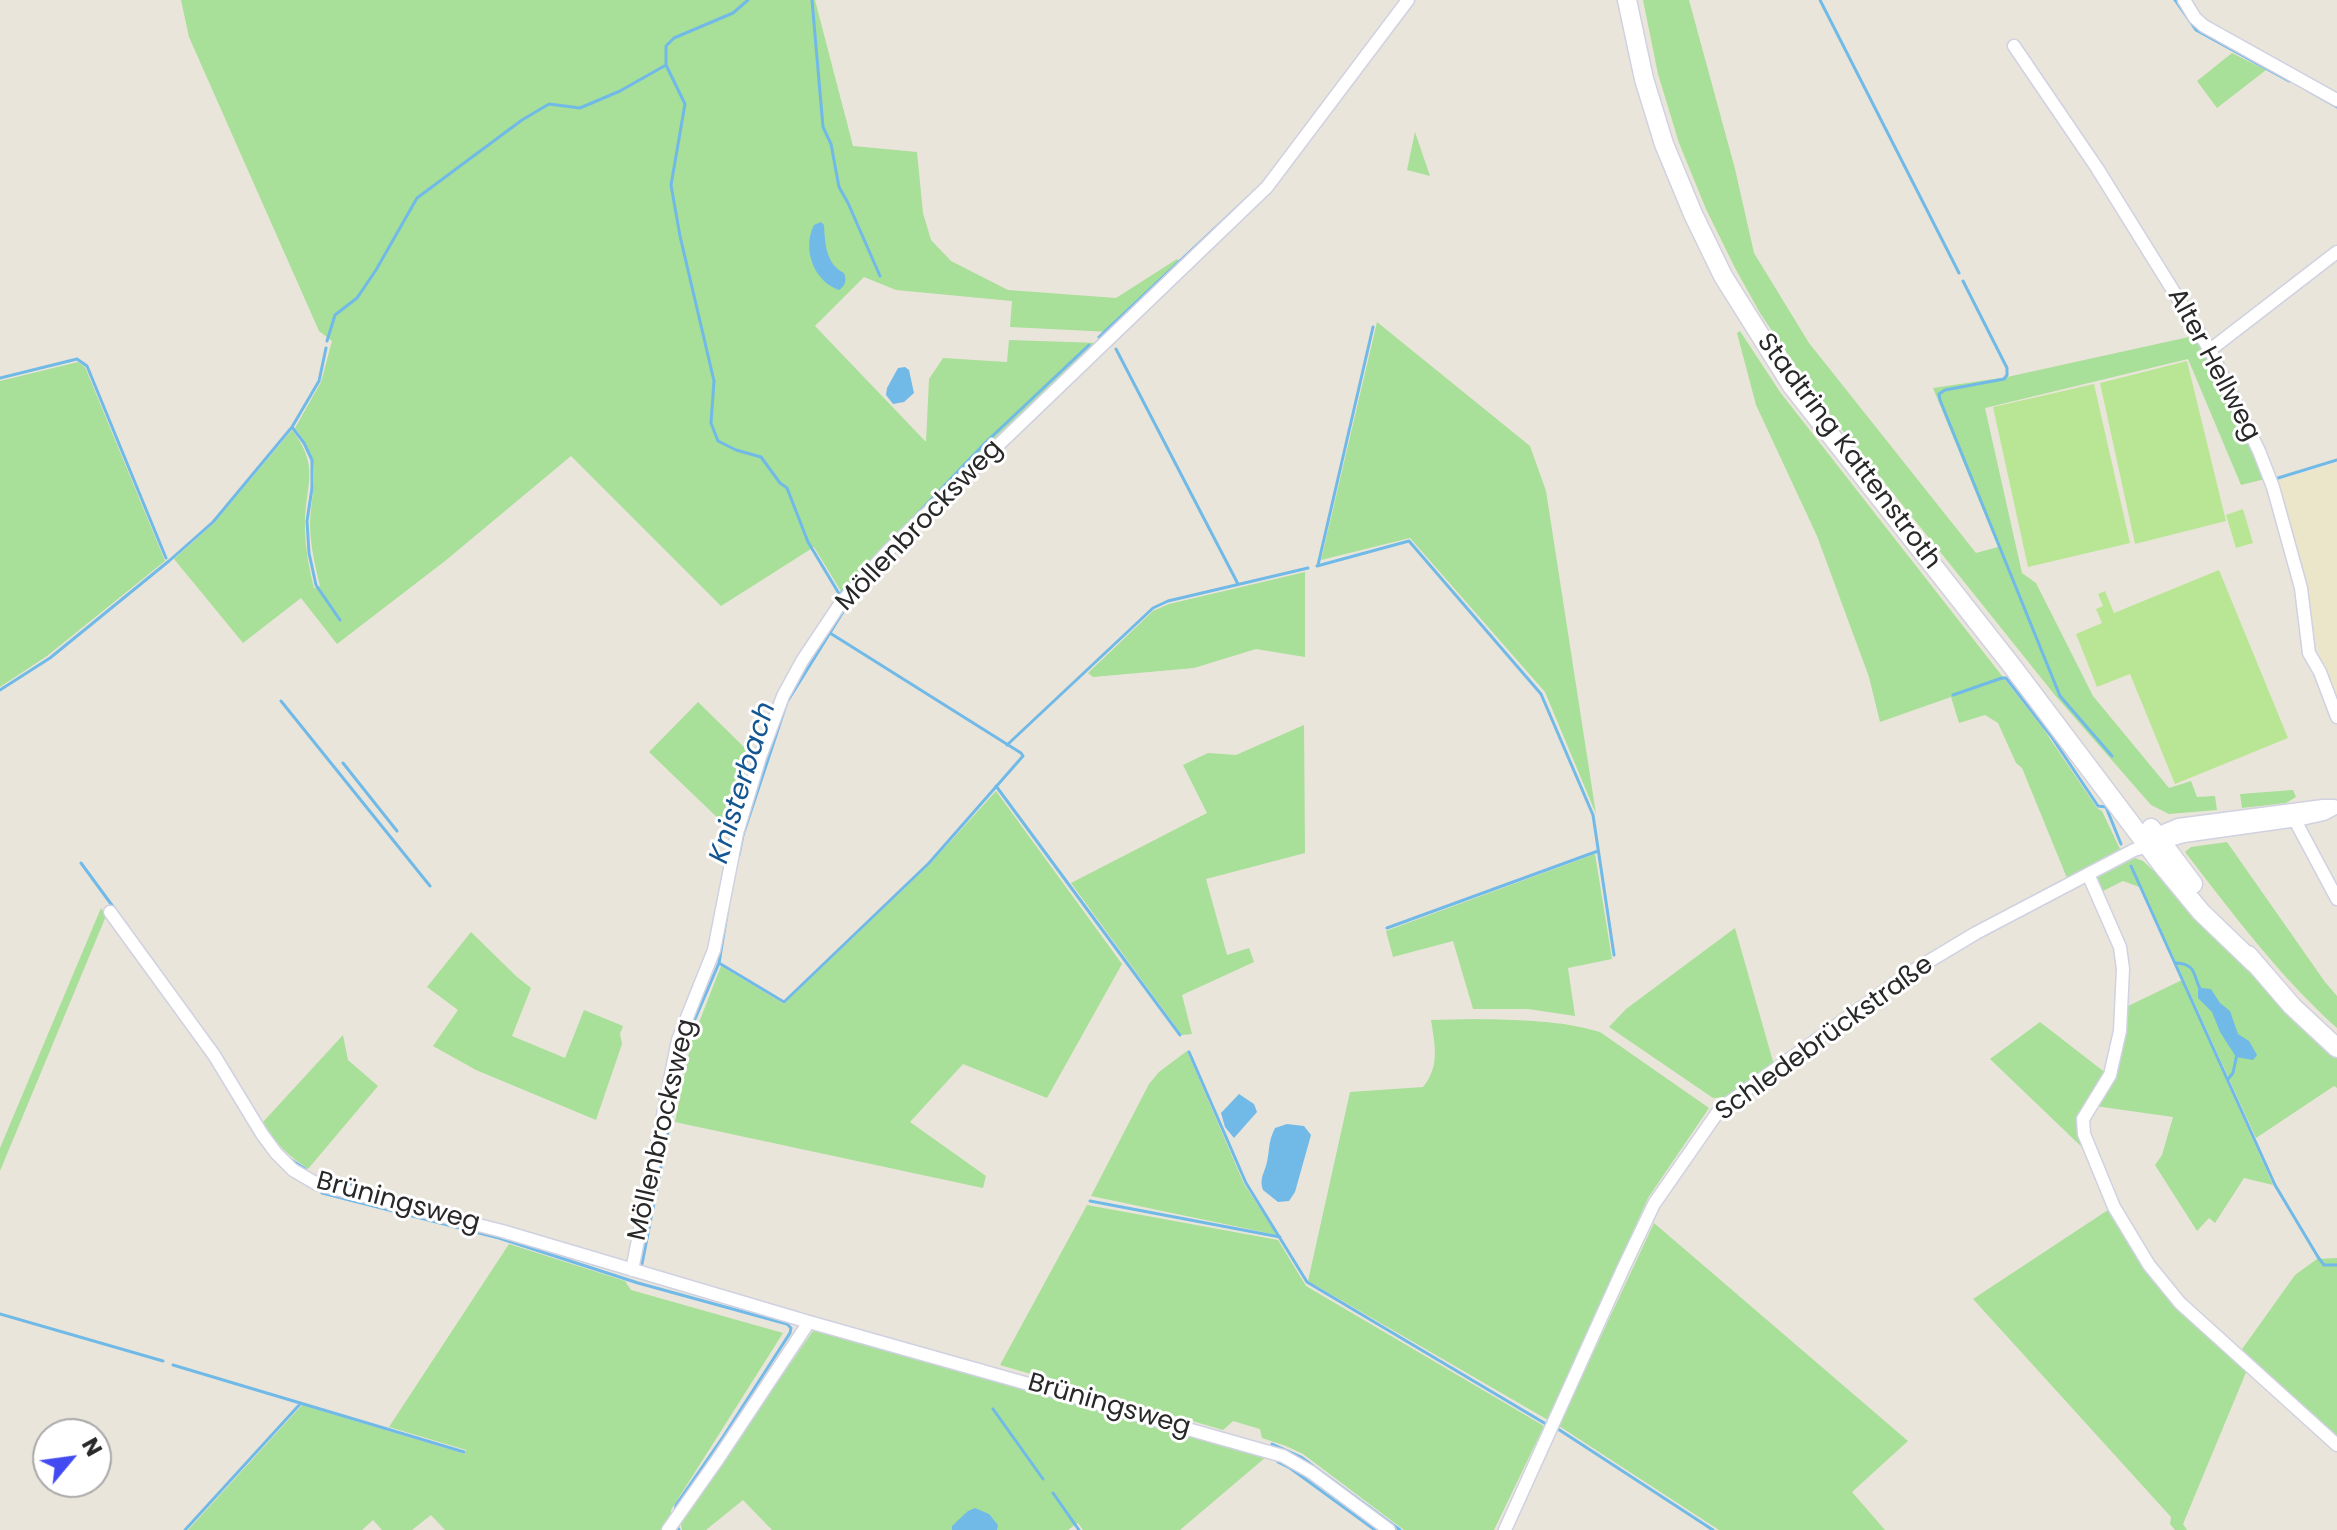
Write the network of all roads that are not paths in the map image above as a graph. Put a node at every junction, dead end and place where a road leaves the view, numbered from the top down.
1 (1408, 0) edge
2 (1627, 0) edge
3 (2184, 0) edge
4 (2014, 46) dead end
5 (2337, 100) edge
6 (2337, 252) edge
7 (2210, 350) junction
8 (2337, 717) edge
9 (2337, 807) edge
10 (2296, 815) junction
11 (2149, 842) junction
12 (2088, 874) junction
13 (2337, 899) edge
14 (110, 912) dead end
15 (2337, 1048) edge
16 (632, 1270) junction
17 (809, 1322) junction
18 (2337, 1445) edge
19 (668, 1530) edge
20 (1389, 1530) edge
21 (1505, 1530) edge

1 - 16 street, Möllenbrocksweg
2 - 11 main road, Stadtring Kattenstroth
3 - 5 street
4 - 7 street, Alter Hellweg
6 - 7 street
7 - 8 street, Alter Hellweg
9 - 10 street, Schledebrückstraße
10 - 11 street, Schledebrückstraße
10 - 13 street
11 - 12 street, Schledebrückstraße
11 - 15 main road, Stadtring Kattenstroth
12 - 18 street
12 - 21 street, Schledebrückstraße
14 - 16 street, Brüningsweg
16 - 17 street, Brüningsweg
17 - 19 street
17 - 20 street, Brüningsweg

